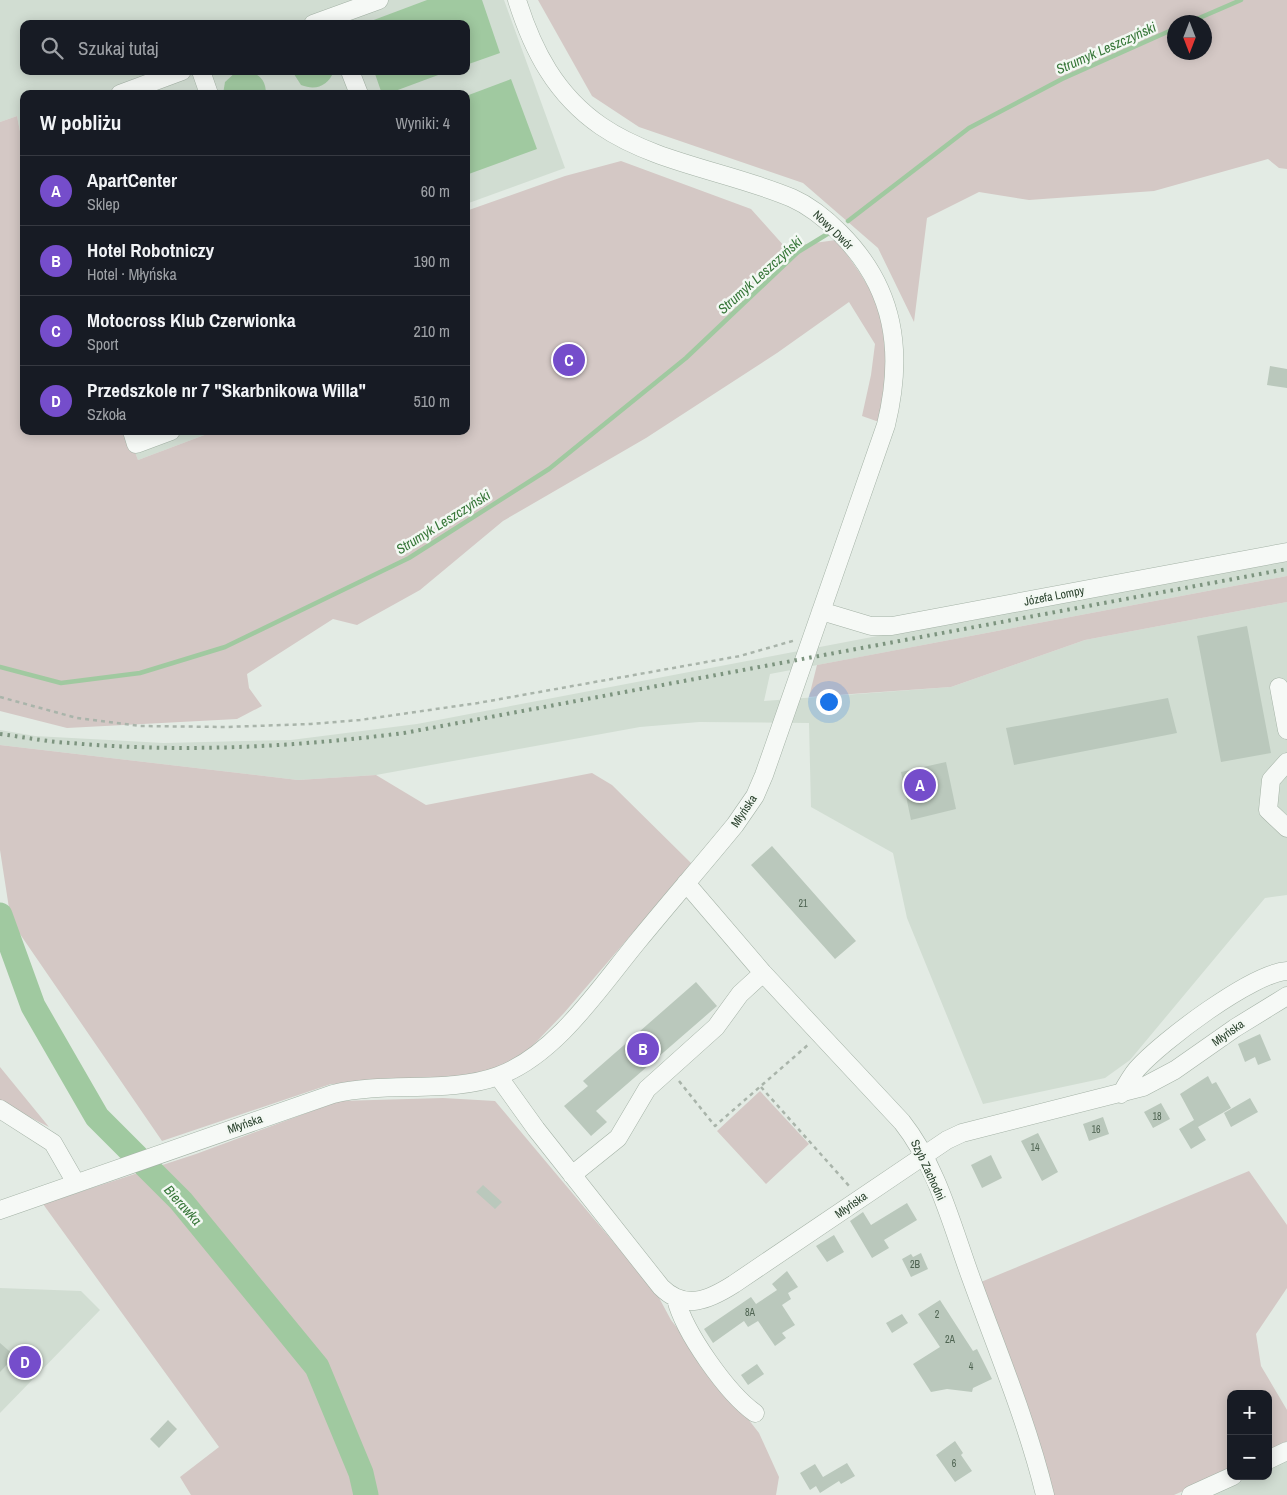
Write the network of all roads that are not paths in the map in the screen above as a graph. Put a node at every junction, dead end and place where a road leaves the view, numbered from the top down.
1 (379, 0) edge
2 (516, 0) edge
3 (334, 20) edge
4 (171, 75) edge
5 (202, 75) edge
6 (352, 75) edge
7 (131, 90) edge
8 (208, 90) edge
9 (357, 90) edge
10 (133, 435) edge
11 (160, 435) edge
12 (1287, 552) edge
13 (821, 611) junction
14 (1279, 687) dead end
15 (1287, 730) edge
16 (1287, 762) edge
17 (1287, 828) edge
18 (686, 883) junction
19 (1286, 970) edge
20 (763, 973) junction
21 (1287, 996) edge
22 (498, 1076) junction
23 (1120, 1094) junction
24 (0, 1109) edge
25 (923, 1154) junction
26 (572, 1175) junction
27 (76, 1183) junction
28 (0, 1210) edge
29 (676, 1299) junction
30 (754, 1413) dead end
31 (1287, 1451) edge
32 (1272, 1458) edge
33 (1227, 1479) edge
34 (1045, 1495) edge
35 (1192, 1495) edge

1 - 3 street
2 - 13 street, Nowy Dwór
4 - 7 street
5 - 8 street
6 - 9 street
10 - 11 street
12 - 13 street, Józefa Lompy
13 - 18 street, Młyńska
14 - 15 street
16 - 17 street
18 - 20 street, Szyb Zachodni
18 - 22 street, Młyńska
19 - 23 street
20 - 25 street, Szyb Zachodni
20 - 26 street
21 - 23 street, Młyńska
22 - 26 street
22 - 27 street, Młyńska
23 - 25 street, Młyńska
24 - 27 street
25 - 29 street, Młyńska
25 - 34 street, Szyb Zachodni
26 - 29 street
27 - 28 street, Młyńska
29 - 30 street
31 - 32 street
33 - 35 street

